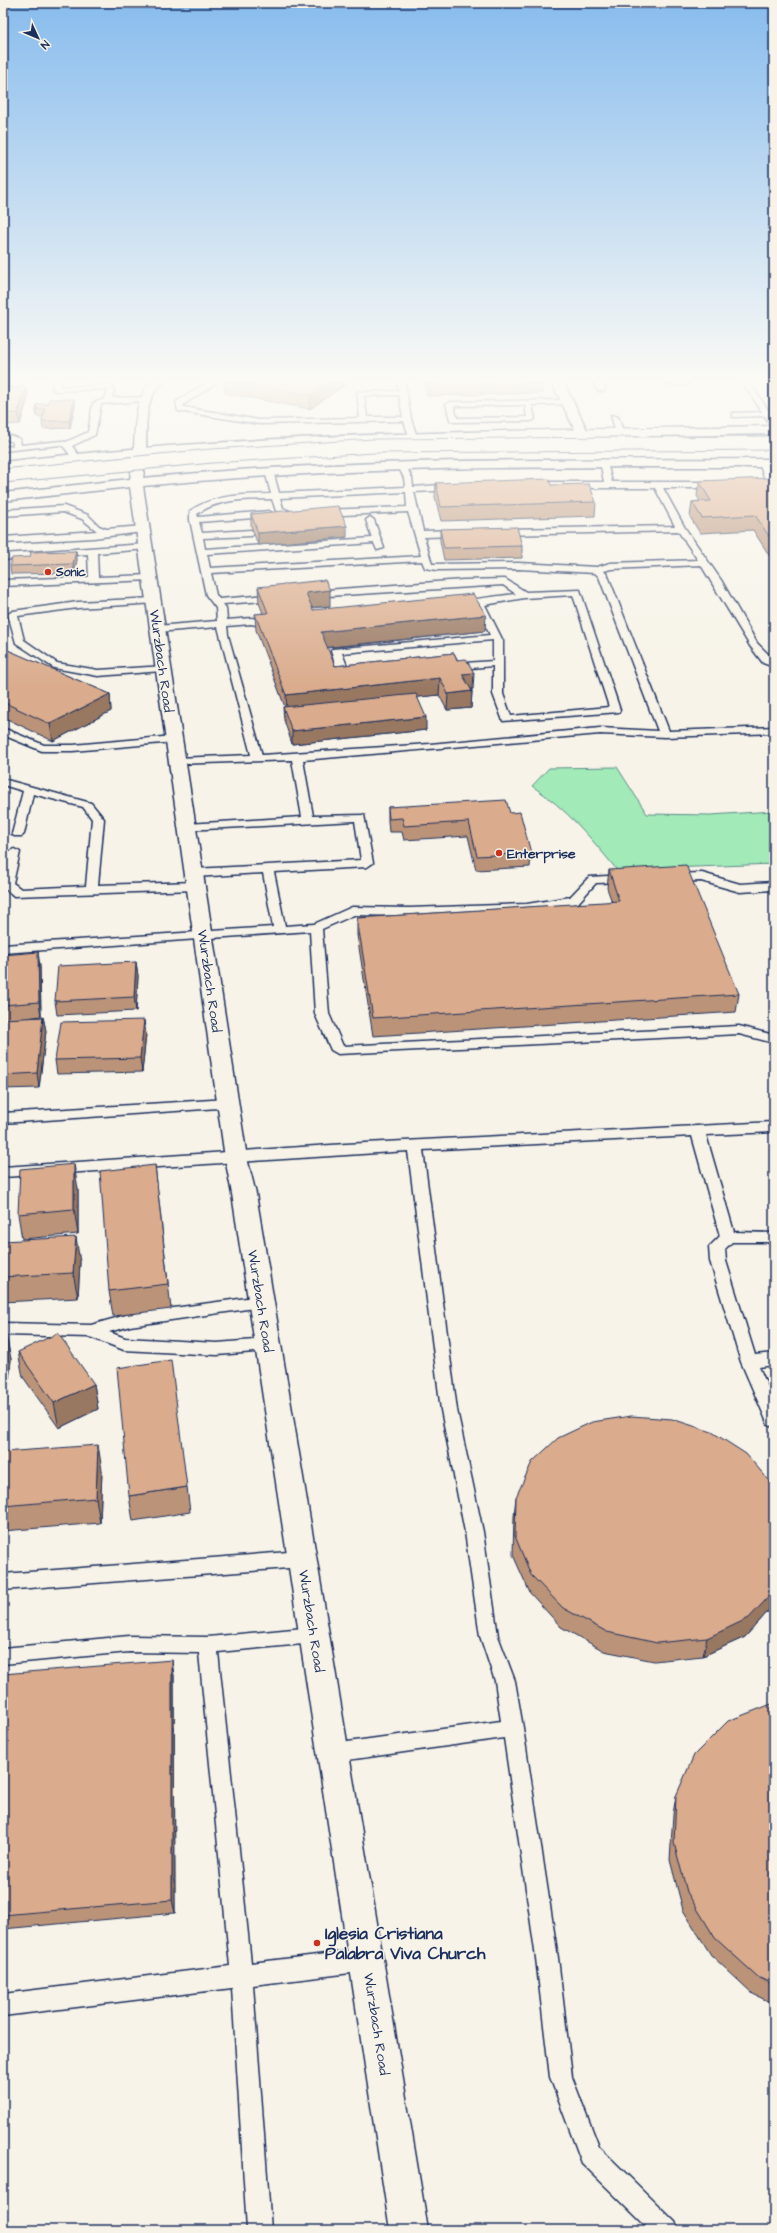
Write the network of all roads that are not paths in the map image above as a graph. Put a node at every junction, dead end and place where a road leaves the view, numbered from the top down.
1 (45, 481) edge
2 (146, 481) edge
3 (271, 481) edge
4 (408, 481) edge
5 (608, 481) edge
6 (136, 482) junction
7 (3, 485) edge
8 (525, 485) edge
9 (731, 485) edge
10 (609, 486) junction
11 (658, 486) junction
12 (463, 487) edge
13 (408, 489) junction
14 (274, 495) junction
15 (3, 497) edge
16 (412, 509) junction
17 (3, 513) edge
18 (288, 513) junction
19 (194, 520) junction
20 (370, 520) dead end
21 (681, 528) junction
22 (143, 529) junction
23 (105, 532) junction
24 (490, 532) edge
25 (251, 533) edge
26 (466, 533) edge
27 (419, 534) junction
28 (198, 536) junction
29 (3, 540) edge
30 (376, 540) junction
31 (146, 548) junction
32 (92, 552) junction
33 (201, 552) junction
34 (3, 557) edge
35 (426, 558) junction
36 (385, 560) junction
37 (704, 562) junction
38 (598, 570) junction
39 (206, 571) junction
40 (94, 581) junction
41 (3, 584) edge
42 (152, 589) junction
43 (305, 595) edge
44 (524, 595) junction
45 (290, 596) edge
46 (216, 602) junction
47 (479, 602) junction
48 (449, 605) edge
49 (266, 620) edge
50 (222, 623) junction
51 (157, 629) junction
52 (496, 637) junction
53 (499, 663) junction
54 (774, 664) edge
55 (162, 668) junction
56 (438, 668) edge
57 (368, 672) edge
58 (774, 730) edge
59 (3, 731) edge
60 (665, 734) junction
61 (176, 750) junction
62 (257, 757) junction
63 (297, 757) junction
64 (3, 782) edge
65 (28, 788) junction
66 (308, 820) junction
67 (187, 827) junction
68 (18, 834) dead end
69 (14, 852) dead end
70 (268, 869) junction
71 (663, 878) edge
72 (640, 879) edge
73 (195, 880) junction
74 (774, 886) edge
75 (92, 889) junction
76 (316, 927) junction
77 (280, 930) junction
78 (203, 936) junction
79 (3, 949) edge
80 (774, 1039) edge
81 (228, 1104) junction
82 (3, 1118) edge
83 (774, 1127) edge
84 (698, 1131) junction
85 (415, 1146) junction
86 (236, 1158) junction
87 (3, 1172) edge
88 (728, 1237) junction
89 (774, 1240) edge
90 (261, 1302) junction
91 (3, 1329) edge
92 (91, 1331) junction
93 (268, 1345) junction
94 (774, 1359) edge
95 (749, 1362) junction
96 (774, 1420) edge
97 (302, 1559) junction
98 (3, 1582) edge
99 (314, 1636) junction
100 (208, 1644) junction
101 (3, 1656) edge
102 (513, 1728) junction
103 (333, 1753) junction
104 (367, 1960) junction
105 (242, 1976) junction
106 (3, 2005) edge
107 (259, 2230) edge
108 (409, 2230) edge
109 (667, 2230) edge

1 - 7 main road
2 - 6 main road
3 - 14 lane
4 - 13 lane
5 - 10 lane
6 - 15 main road
6 - 22 main road, Wurzbach Road
8 - 10 lane
9 - 11 lane
10 - 11 lane
11 - 21 lane
12 - 13 lane
13 - 14 lane
13 - 16 lane
14 - 18 lane
14 - 19 lane
16 - 18 lane
16 - 27 lane
17 - 23 lane
18 - 19 lane
19 - 28 lane
20 - 30 lane
21 - 24 lane
21 - 37 lane
22 - 23 lane
22 - 31 main road, Wurzbach Road
23 - 29 lane
25 - 28 lane
26 - 27 lane
27 - 35 lane
28 - 33 lane
30 - 33 lane
30 - 36 lane
31 - 32 lane
31 - 42 main road, Wurzbach Road
32 - 34 lane
32 - 40 lane
33 - 39 lane
35 - 36 lane
35 - 38 lane
36 - 39 lane
37 - 38 lane
37 - 54 lane
38 - 60 lane
39 - 46 lane
40 - 41 lane
40 - 42 lane
42 - 51 main road, Wurzbach Road
42 - 55 lane
43 - 44 lane
44 - 47 lane
44 - 53 lane
45 - 46 lane
46 - 50 lane
47 - 48 lane
47 - 52 lane
49 - 50 lane
50 - 51 lane
50 - 62 lane
51 - 55 main road, Wurzbach Road
52 - 53 lane
52 - 57 lane
53 - 56 lane
55 - 61 main road, Wurzbach Road
58 - 60 lane
59 - 61 lane
60 - 63 lane
61 - 62 lane
61 - 67 main road, Wurzbach Road
62 - 63 lane
63 - 66 lane
64 - 65 lane
65 - 68 lane
65 - 75 lane
66 - 67 lane
66 - 70 lane
67 - 73 main road, Wurzbach Road
69 - 75 lane
70 - 73 lane
70 - 77 lane
71 - 74 lane
72 - 76 lane
73 - 75 lane
73 - 78 main road, Wurzbach Road
76 - 77 lane
76 - 80 lane
77 - 78 lane
78 - 79 lane
78 - 81 main road, Wurzbach Road
81 - 82 lane
81 - 86 main road, Wurzbach Road
83 - 84 lane
84 - 85 lane
84 - 88 lane
85 - 86 lane
85 - 102 lane
86 - 87 lane
86 - 90 main road, Wurzbach Road
88 - 89 lane
88 - 95 lane
90 - 92 lane
90 - 93 main road, Wurzbach Road
91 - 92 lane
92 - 93 lane
93 - 97 main road, Wurzbach Road
94 - 95 lane
95 - 96 lane
97 - 98 lane
97 - 99 main road, Wurzbach Road
99 - 100 lane
99 - 103 main road, Wurzbach Road
100 - 101 lane
100 - 105 lane
102 - 103 lane
102 - 109 lane
103 - 104 main road, Wurzbach Road
104 - 105 lane
104 - 108 main road, Wurzbach Road
105 - 106 lane
105 - 107 lane

